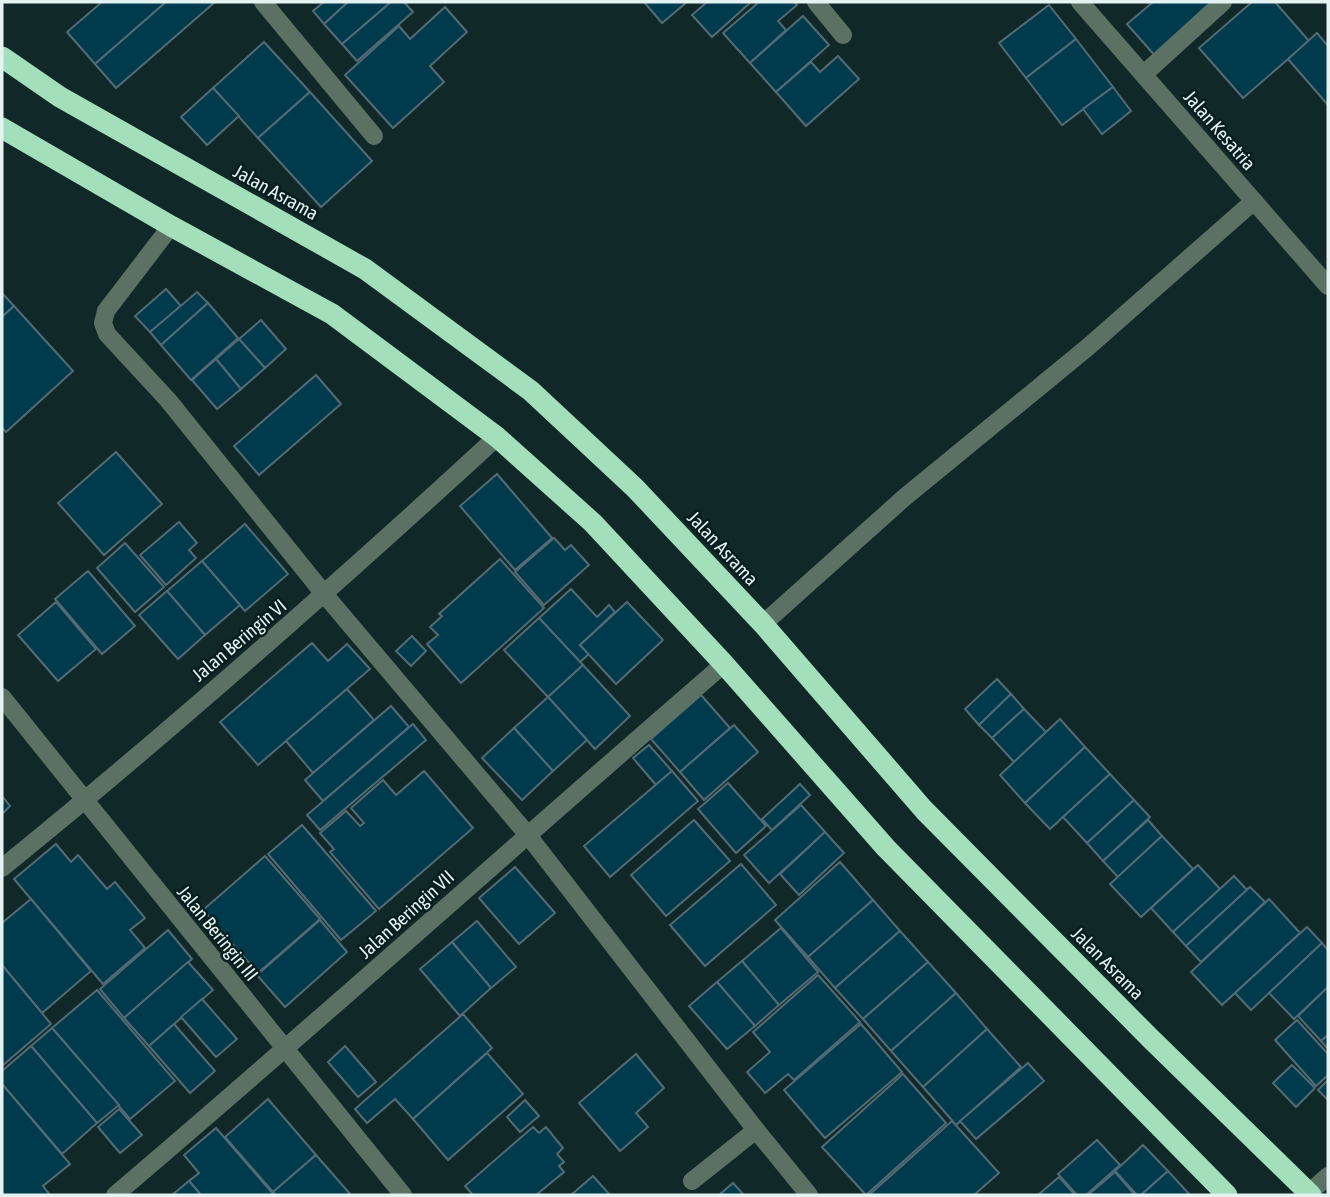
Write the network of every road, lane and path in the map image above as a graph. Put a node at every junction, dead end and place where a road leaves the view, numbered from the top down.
1 (263, 2) edge
2 (816, 2) edge
3 (1080, 2) edge
4 (1223, 2) edge
5 (843, 35) dead end
6 (2, 57) edge
7 (1144, 74) junction
8 (2, 128) edge
9 (374, 136) dead end
10 (1254, 201) junction
11 (171, 226) junction
12 (1328, 286) edge
13 (497, 437) junction
14 (325, 594) junction
15 (763, 624) junction
16 (724, 664) junction
17 (2, 698) edge
18 (83, 802) junction
19 (527, 834) junction
20 (2, 868) edge
21 (286, 1050) junction
22 (756, 1130) junction
23 (1328, 1176) edge
24 (692, 1181) dead end
25 (1310, 1194) edge
26 (115, 1195) edge
27 (403, 1195) edge
28 (809, 1195) edge
29 (1227, 1195) edge

1 - 9 street
2 - 5 street
3 - 7 street, Jalan Kesatria
4 - 7 street
6 - 15 highway, Jalan Asrama
7 - 10 street, Jalan Kesatria
8 - 11 highway
10 - 12 street, Jalan Kesatria
10 - 15 street
11 - 13 highway
11 - 14 street
13 - 14 street, Jalan Beringin VI
13 - 16 highway
14 - 18 street, Jalan Beringin VI
14 - 19 street
15 - 25 highway, Jalan Asrama
16 - 19 street, Jalan Beringin VII
16 - 29 highway
17 - 18 street, Jalan Beringin III
18 - 20 street, Jalan Beringin VI
18 - 21 street, Jalan Beringin III
19 - 21 street, Jalan Beringin VII
19 - 22 street
21 - 26 street, Jalan Beringin VII
21 - 27 street, Jalan Beringin III
22 - 24 street
22 - 28 street
23 - 25 street, Jalan Asrama

